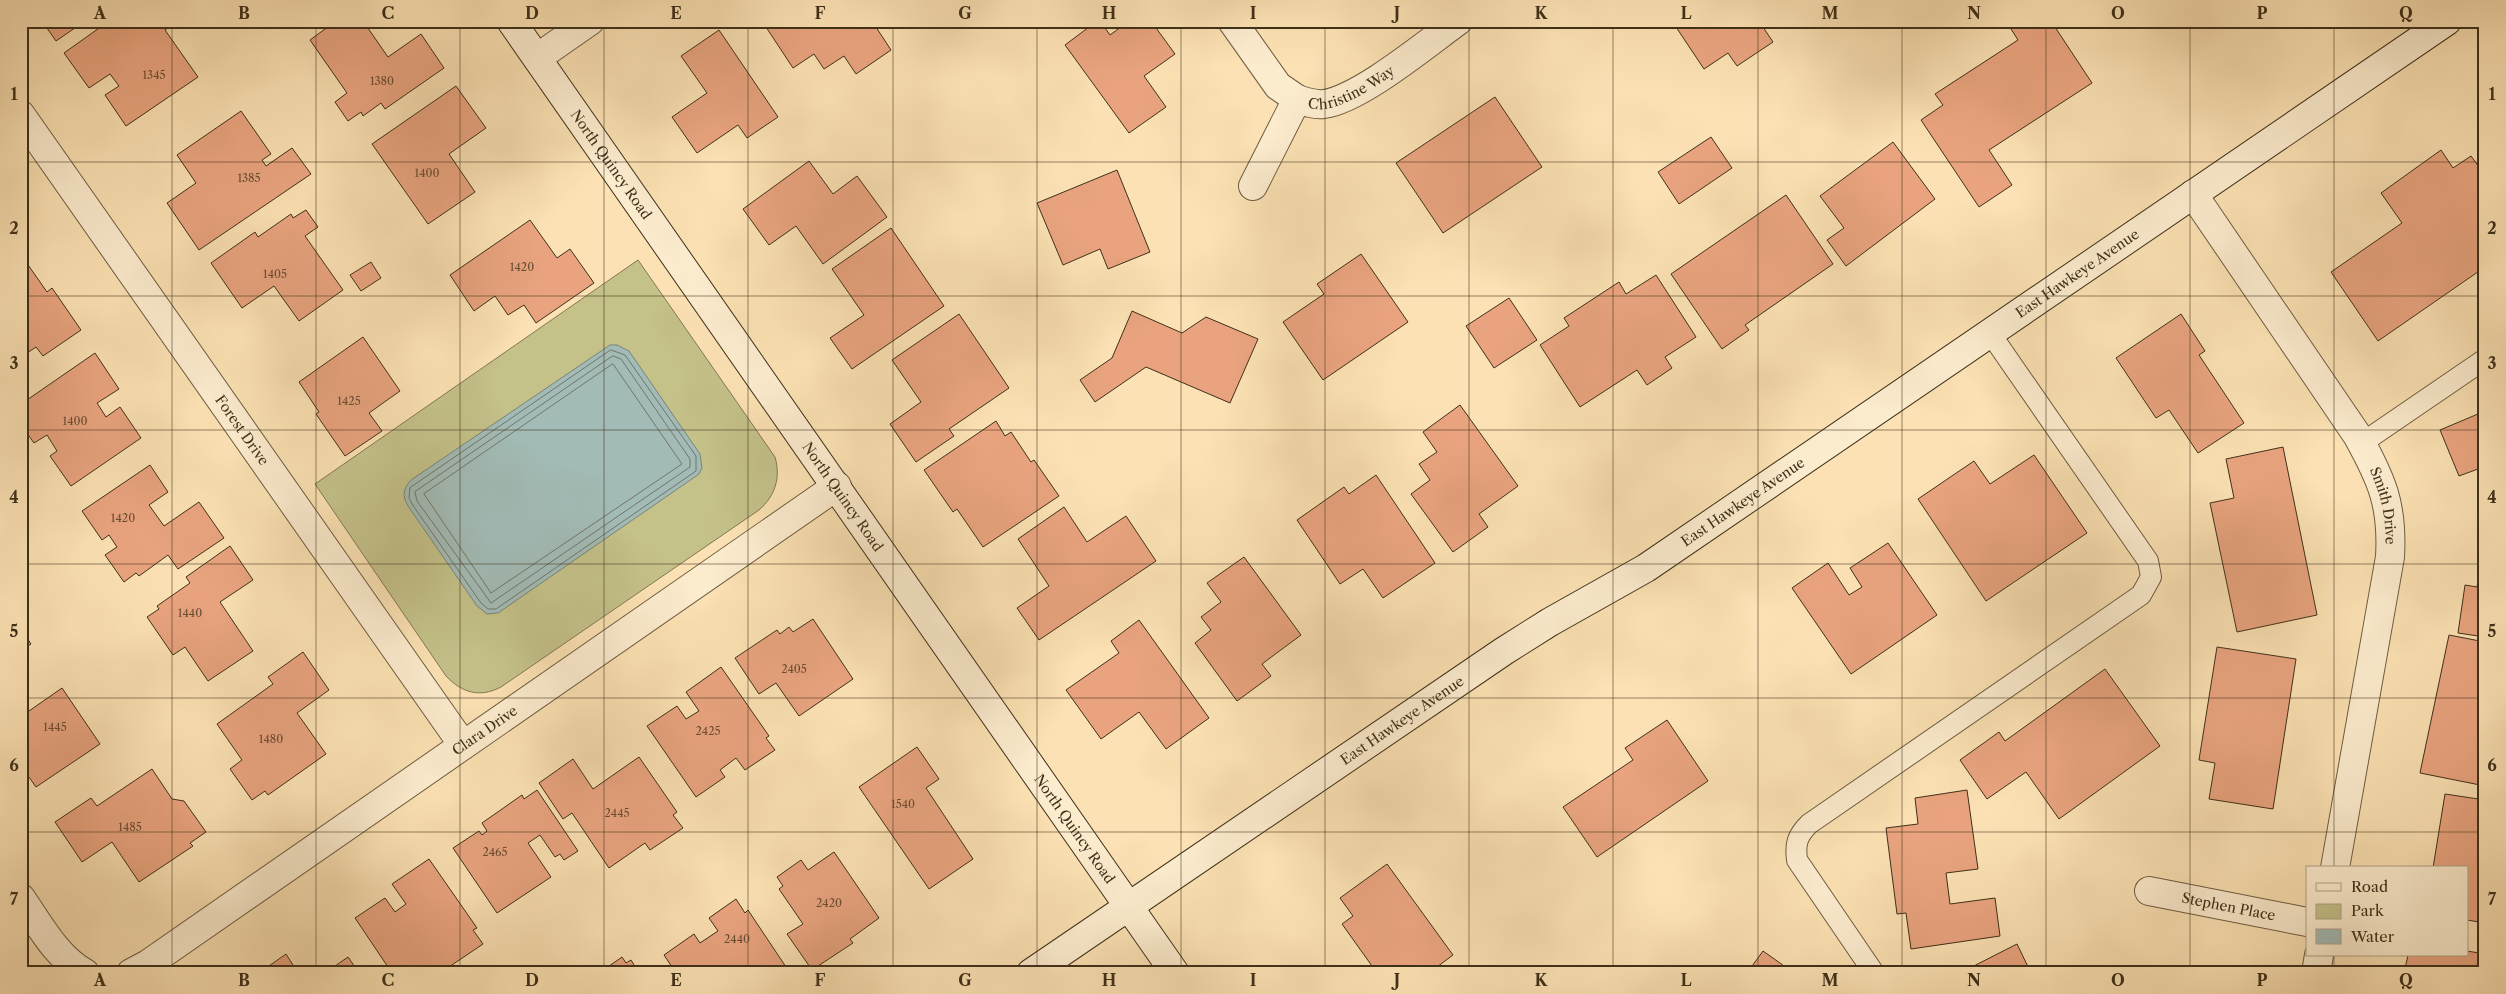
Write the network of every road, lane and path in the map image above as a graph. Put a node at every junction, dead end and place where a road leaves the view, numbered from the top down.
1 (511, 21) edge
2 (590, 21) edge
3 (1232, 21) edge
4 (1458, 21) edge
5 (2447, 21) edge
6 (537, 58) junction
7 (1297, 99) junction
8 (21, 115) edge
9 (1253, 186) dead end
10 (2193, 194) junction
11 (1990, 333) junction
12 (2485, 359) edge
13 (2362, 443) junction
14 (837, 486) junction
15 (463, 745) junction
16 (2335, 866) edge
17 (2149, 891) dead end
18 (21, 898) edge
19 (1129, 906) junction
20 (2306, 922) edge
21 (2319, 956) edge
22 (85, 973) edge
23 (131, 973) edge
24 (1032, 973) edge
25 (1176, 973) edge
26 (1874, 973) edge
27 (2316, 973) edge

1 - 6 street, North Quincy Road
2 - 6 street
3 - 7 street
4 - 7 street, Christine Way
5 - 10 street, East Hawkeye Avenue
6 - 14 street, North Quincy Road
7 - 9 street, Christine Way
8 - 15 street, Forest Drive
10 - 11 street, East Hawkeye Avenue
10 - 13 street, Smith Drive
11 - 19 street, East Hawkeye Avenue
11 - 26 lane
12 - 13 lane
13 - 16 street, Smith Drive
14 - 15 street, Clara Drive
14 - 19 street, North Quincy Road
15 - 23 street, Clara Drive
17 - 20 street, Stephen Place
18 - 22 street
19 - 24 street, East Hawkeye Avenue
19 - 25 street, North Quincy Road
21 - 27 street

